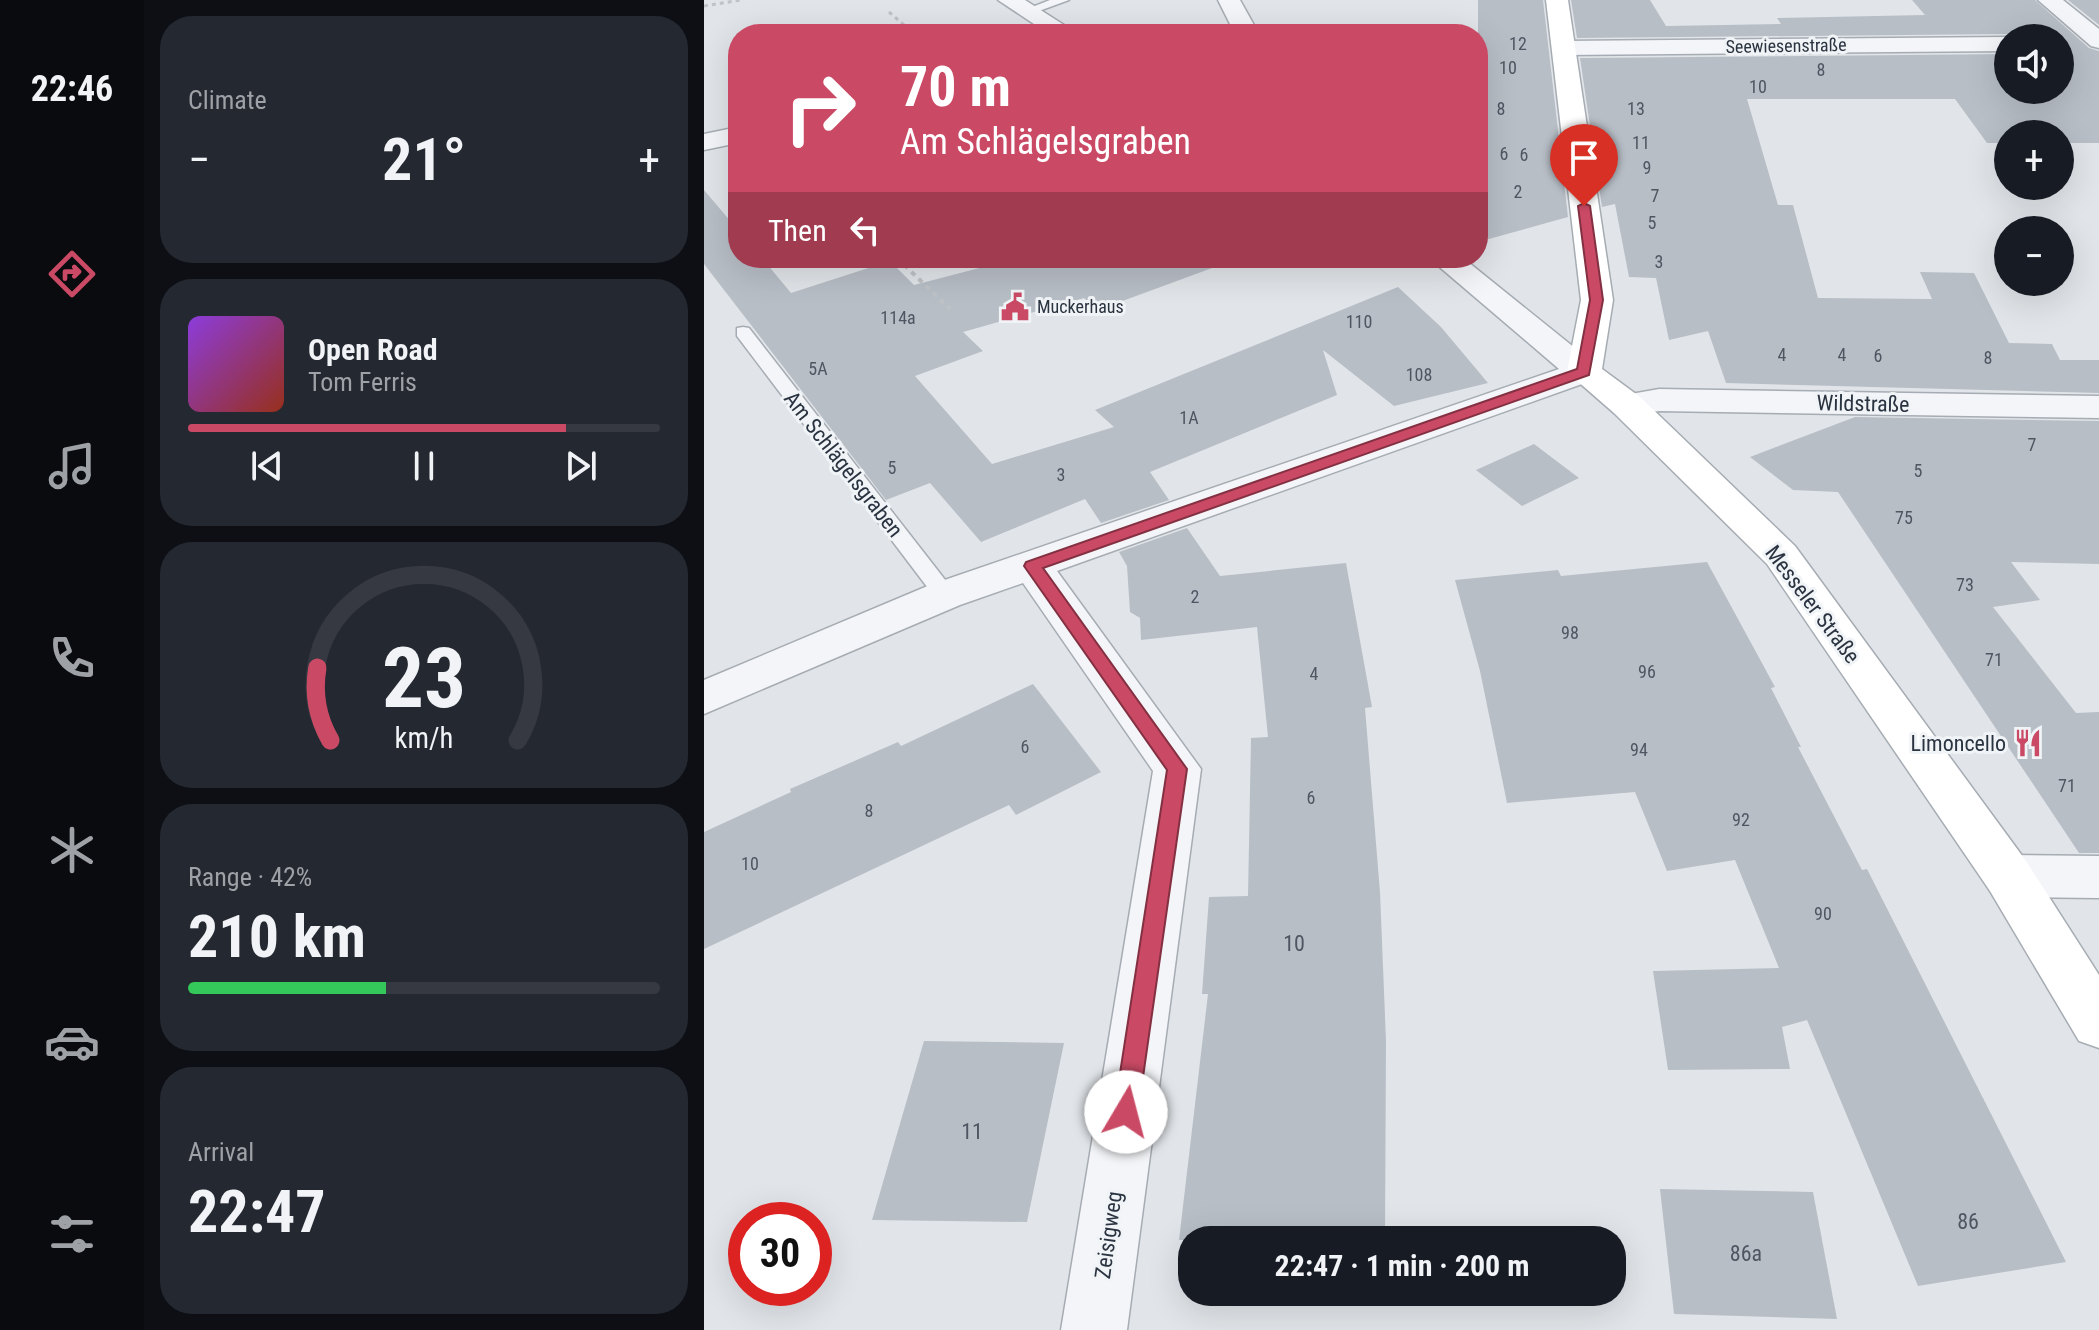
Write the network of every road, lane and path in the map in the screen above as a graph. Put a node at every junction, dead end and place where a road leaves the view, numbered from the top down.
1 (741, 0) edge
2 (1063, 0) edge
3 (1229, 0) edge
4 (1557, 0) edge
5 (2049, 0) edge
6 (704, 6) edge
7 (1018, 6) edge
8 (889, 12) dead end
9 (903, 24) edge
10 (1049, 24) edge
11 (1242, 24) edge
12 (2099, 42) edge
13 (2074, 43) edge
14 (1994, 44) edge
15 (1565, 48) junction
16 (728, 137) edge
17 (704, 142) edge
18 (907, 268) edge
19 (1456, 268) edge
20 (950, 309) dead end
21 (743, 332) dead end
22 (1584, 372) junction
23 (1627, 405) junction
24 (2099, 407) edge
25 (1032, 566) junction
26 (945, 595) junction
27 (704, 698) edge
28 (2008, 876) junction
29 (2099, 877) edge
30 (2099, 1023) edge
31 (1094, 1330) edge

1 - 6 path
2 - 7 lane
3 - 11 street
4 - 15 street
5 - 12 street
7 - 10 street
8 - 9 path
12 - 13 street
14 - 15 street, Seewiesenstraße
15 - 22 street
16 - 17 street
18 - 20 path
19 - 22 street, Messeler Straße
21 - 26 lane, Am Schlägelsgraben
22 - 23 street, Messeler Straße
22 - 25 street
23 - 24 street, Wildstraße
23 - 28 street, Messeler Straße
25 - 26 street
25 - 31 street, Zeisigweg
26 - 27 street
28 - 29 street
28 - 30 street, Messeler Straße

